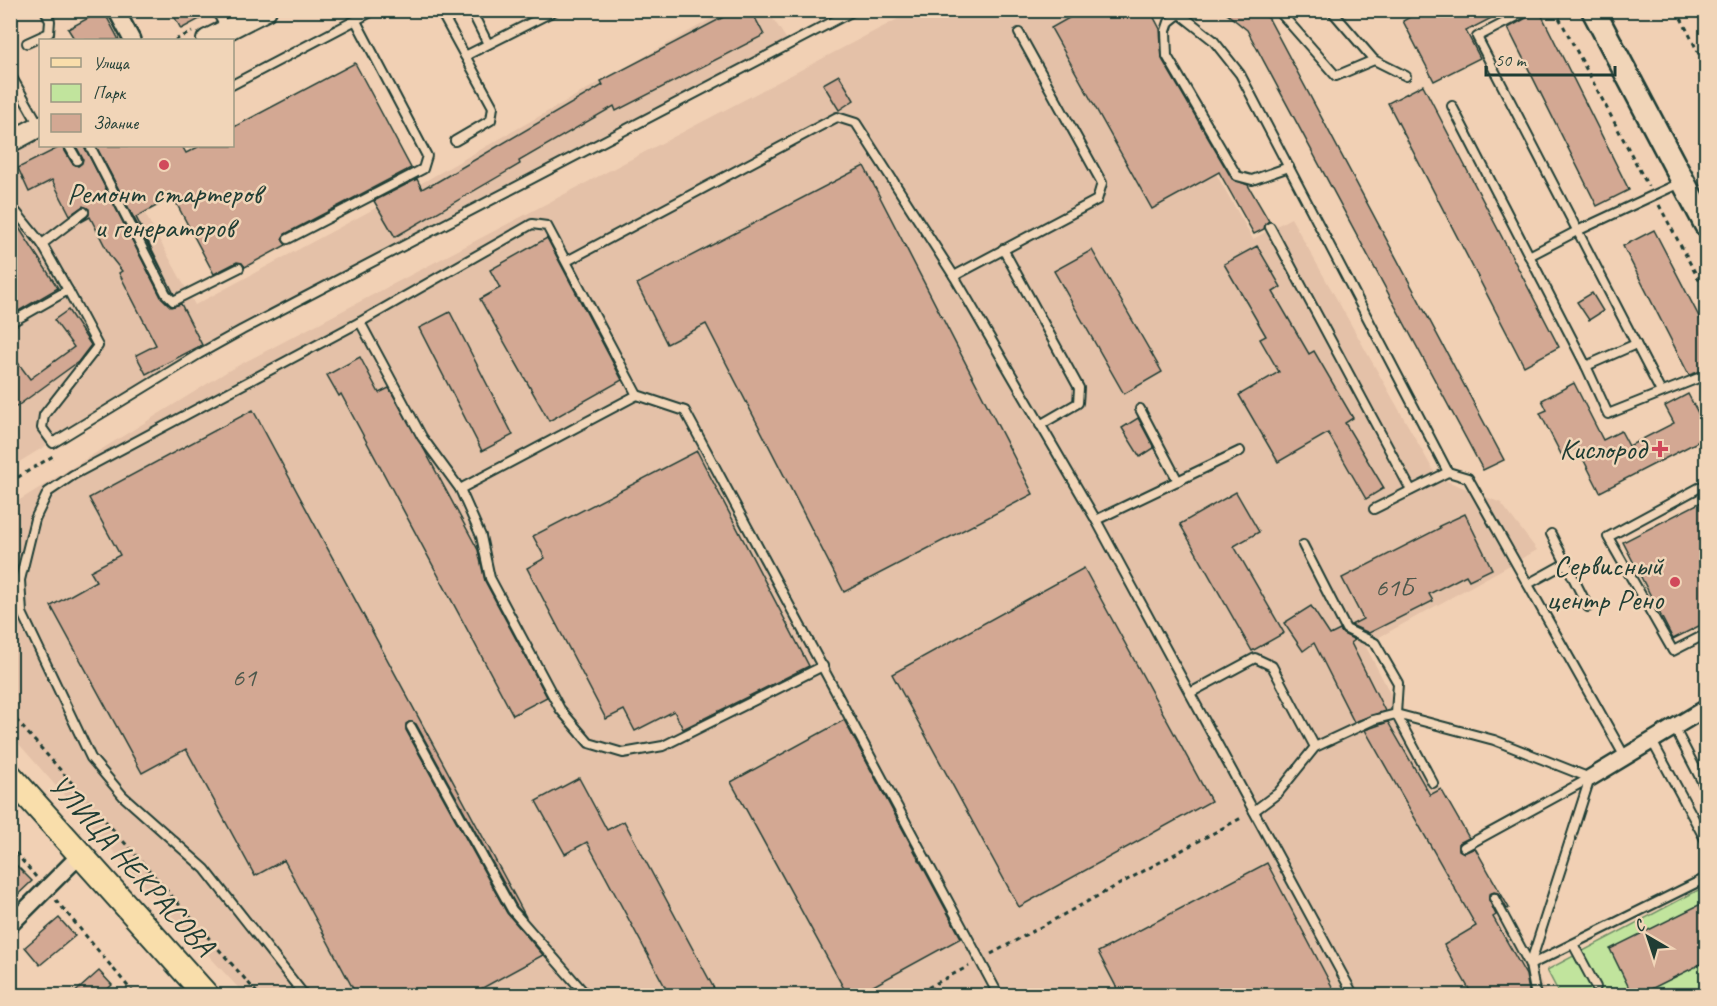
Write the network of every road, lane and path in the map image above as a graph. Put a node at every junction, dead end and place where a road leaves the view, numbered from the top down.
1 (45, 10) edge
2 (116, 10) edge
3 (216, 10) edge
4 (266, 10) edge
5 (375, 10) edge
6 (440, 10) edge
7 (471, 10) edge
8 (556, 10) edge
9 (855, 10) edge
10 (1278, 10) edge
11 (1331, 10) edge
12 (1529, 10) edge
13 (1556, 10) edge
14 (1593, 10) edge
15 (1611, 10) edge
16 (1677, 10) edge
17 (1177, 12) edge
18 (356, 21) junction
19 (227, 31) junction
20 (1019, 33) dead end
21 (131, 39) edge
22 (209, 39) edge
23 (27, 44) dead end
24 (488, 44) junction
25 (465, 56) junction
26 (1374, 60) junction
27 (1707, 68) edge
28 (10, 74) edge
29 (1406, 76) dead end
30 (234, 84) edge
31 (1452, 106) dead end
32 (39, 124) edge
33 (39, 126) edge
34 (10, 141) edge
35 (455, 141) dead end
36 (70, 147) edge
37 (91, 147) edge
38 (77, 160) dead end
39 (1289, 167) junction
40 (1684, 181) junction
41 (1707, 191) edge
42 (1653, 195) junction
43 (16, 212) dead end
44 (84, 212) dead end
45 (1707, 225) edge
46 (1270, 227) dead end
47 (1577, 231) junction
48 (288, 239) dead end
49 (42, 244) junction
50 (1004, 249) junction
51 (1529, 256) junction
52 (567, 261) junction
53 (238, 268) dead end
54 (954, 276) junction
55 (69, 290) junction
56 (1707, 293) edge
57 (360, 322) junction
58 (10, 323) edge
59 (1636, 344) junction
60 (1586, 366) junction
61 (1707, 375) edge
62 (1661, 392) junction
63 (637, 395) junction
64 (1140, 409) dead end
65 (1040, 425) junction
66 (1240, 451) dead end
67 (1448, 472) junction
68 (1178, 481) junction
69 (1707, 484) edge
70 (460, 489) junction
71 (1411, 490) junction
72 (1374, 509) dead end
73 (1096, 520) junction
74 (1551, 534) dead end
75 (1303, 545) dead end
76 (1566, 563) junction
77 (1528, 584) junction
78 (1588, 607) dead end
79 (1707, 634) edge
80 (823, 666) junction
81 (1190, 693) junction
82 (1707, 708) edge
83 (10, 713) edge
84 (1396, 714) junction
85 (411, 727) dead end
86 (1674, 728) junction
87 (1652, 741) junction
88 (1315, 747) junction
89 (1625, 757) junction
90 (10, 776) edge
91 (1590, 778) junction
92 (1433, 783) dead end
93 (1707, 789) edge
94 (1254, 812) junction
95 (1707, 841) edge
96 (10, 846) edge
97 (1464, 847) dead end
98 (80, 855) junction
99 (1704, 880) edge
100 (46, 889) junction
101 (1707, 890) edge
102 (1494, 898) dead end
103 (10, 925) edge
104 (1573, 944) junction
105 (981, 959) junction
106 (1530, 965) junction
107 (1596, 987) dead end
108 (202, 994) edge
109 (136, 996) edge
110 (260, 996) edge
111 (305, 996) edge
112 (587, 996) edge
113 (912, 996) edge
114 (999, 996) edge
115 (1354, 996) edge
116 (1536, 996) edge

1 - 23 lane
2 - 21 street
3 - 19 lane
4 - 19 street
5 - 18 lane
6 - 25 lane
7 - 24 lane
8 - 24 lane
9 - 55 lane
10 - 26 lane
11 - 26 lane
12 - 47 lane
13 - 42 path
14 - 40 main road
15 - 41 main road
16 - 27 path
17 - 39 lane
17 - 39 lane
18 - 30 lane
18 - 48 lane
19 - 22 street
20 - 50 lane
24 - 25 lane
25 - 35 lane
26 - 29 lane
28 - 32 lane
31 - 51 lane
33 - 34 street
36 - 38 lane
37 - 53 lane
39 - 67 lane
40 - 42 lane
40 - 45 main road
42 - 47 lane
42 - 56 path
43 - 49 lane
44 - 49 lane
46 - 71 lane
47 - 51 lane
47 - 59 lane
49 - 55 lane
50 - 54 lane
50 - 65 lane
51 - 60 lane
52 - 54 lane
52 - 57 lane
52 - 63 lane
54 - 65 lane
55 - 58 lane
57 - 70 lane
57 - 111 lane
59 - 60 lane
59 - 62 lane
60 - 62 lane
61 - 62 lane
63 - 70 lane
63 - 80 lane
64 - 68 lane
65 - 73 lane
66 - 68 lane
67 - 71 lane
67 - 77 lane
68 - 73 lane
69 - 79 lane
70 - 80 lane
71 - 72 lane
73 - 81 lane
74 - 76 lane
75 - 84 lane
76 - 77 lane
76 - 78 lane
77 - 89 lane
80 - 105 lane
81 - 88 lane
81 - 94 lane
82 - 86 street
83 - 110 path
84 - 88 lane
84 - 91 lane
84 - 92 lane
85 - 112 lane
86 - 87 street
86 - 93 lane
87 - 89 street
87 - 95 lane
88 - 94 lane
89 - 91 street
90 - 98 main road, УЛИЦА НЕКРАСОВА
91 - 97 lane
91 - 106 lane
94 - 105 path
94 - 115 lane
96 - 100 path
98 - 100 street
98 - 108 main road, УЛИЦА НЕКРАСОВА
99 - 101 lane
99 - 104 lane
100 - 103 street
100 - 109 path
102 - 106 lane
104 - 106 lane
104 - 107 lane
105 - 113 path
105 - 114 lane
106 - 116 lane

